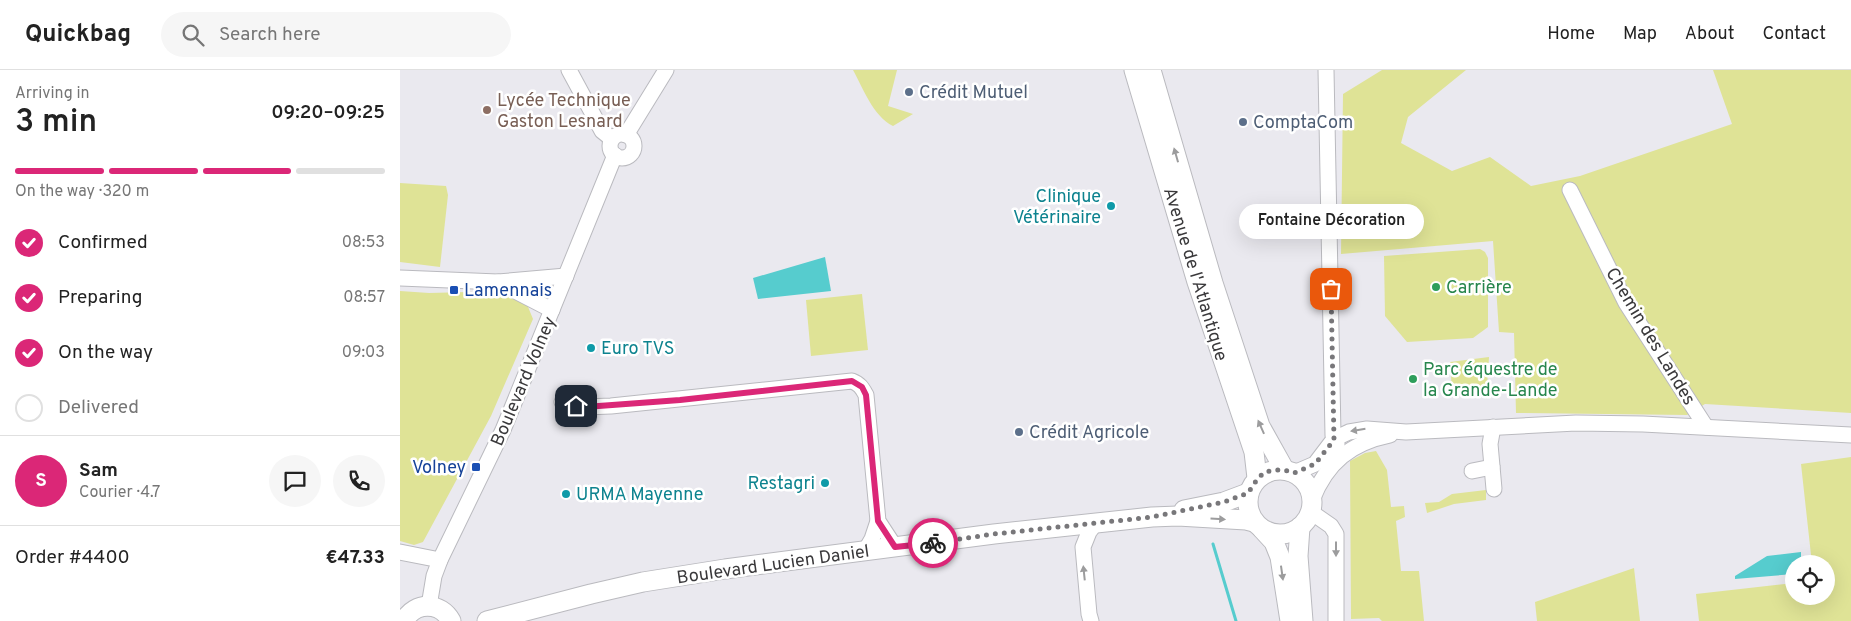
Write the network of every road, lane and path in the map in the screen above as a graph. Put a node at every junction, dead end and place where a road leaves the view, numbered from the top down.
1 (569, 70) edge
2 (666, 70) edge
3 (1134, 70) edge
4 (1151, 70) edge
5 (1326, 70) edge
6 (619, 137) junction
7 (615, 155) junction
8 (1570, 190) dead end
9 (566, 276) junction
10 (400, 278) edge
11 (498, 282) junction
12 (552, 310) junction
13 (562, 402) dead end
14 (1493, 427) junction
15 (1706, 427) junction
16 (1406, 432) junction
17 (1851, 435) edge
18 (1334, 440) junction
19 (1492, 467) junction
20 (1328, 470) junction
21 (1472, 470) dead end
22 (1289, 471) junction
23 (1253, 486) junction
24 (1494, 489) dead end
25 (1311, 506) junction
26 (1152, 517) junction
27 (878, 521) junction
28 (1095, 524) junction
29 (1258, 526) junction
30 (1300, 527) junction
31 (895, 547) junction
32 (400, 552) edge
33 (865, 552) junction
34 (440, 560) junction
35 (429, 606) junction
36 (404, 620) edge
37 (451, 621) edge
38 (487, 621) edge
39 (1091, 621) edge
40 (1288, 621) edge
41 (1303, 621) edge
42 (1336, 621) edge

1 - 6 street
2 - 6 street
3 - 23 main road, Avenue de l'Atlantique
22 -> 4 main road, Avenue de l'Atlantique
5 - 18 street
6 - 7 street
6 - 7 street
7 - 9 street, Boulevard Volney
8 - 15 street, Chemin des Landes
9 - 11 street
9 - 12 street, Boulevard Volney
10 - 11 street
11 - 12 street
12 - 34 street, Boulevard Volney
13 - 27 street
14 - 15 street
14 - 16 street
14 - 19 street
15 - 17 street
16 -> 18 street
16 - 20 street
18 - 20 street
18 - 22 street
19 - 21 street
19 - 24 street
20 - 25 street
22 - 23 main road
22 - 25 main road
23 - 26 main road, Boulevard Lucien Daniel
23 - 29 main road
25 - 30 main road
25 -> 42 street
26 - 28 main road, Boulevard Lucien Daniel
26 -> 29 main road, Boulevard Lucien Daniel
27 - 31 street
27 - 33 street
28 - 31 main road, Boulevard Lucien Daniel
39 -> 28 street
29 - 30 main road
29 -> 40 main road
30 - 41 main road
31 - 33 main road, Boulevard Lucien Daniel
32 - 34 street
33 - 38 main road, Boulevard Lucien Daniel
34 - 35 street, Boulevard Volney
35 - 36 main road
35 - 37 main road

